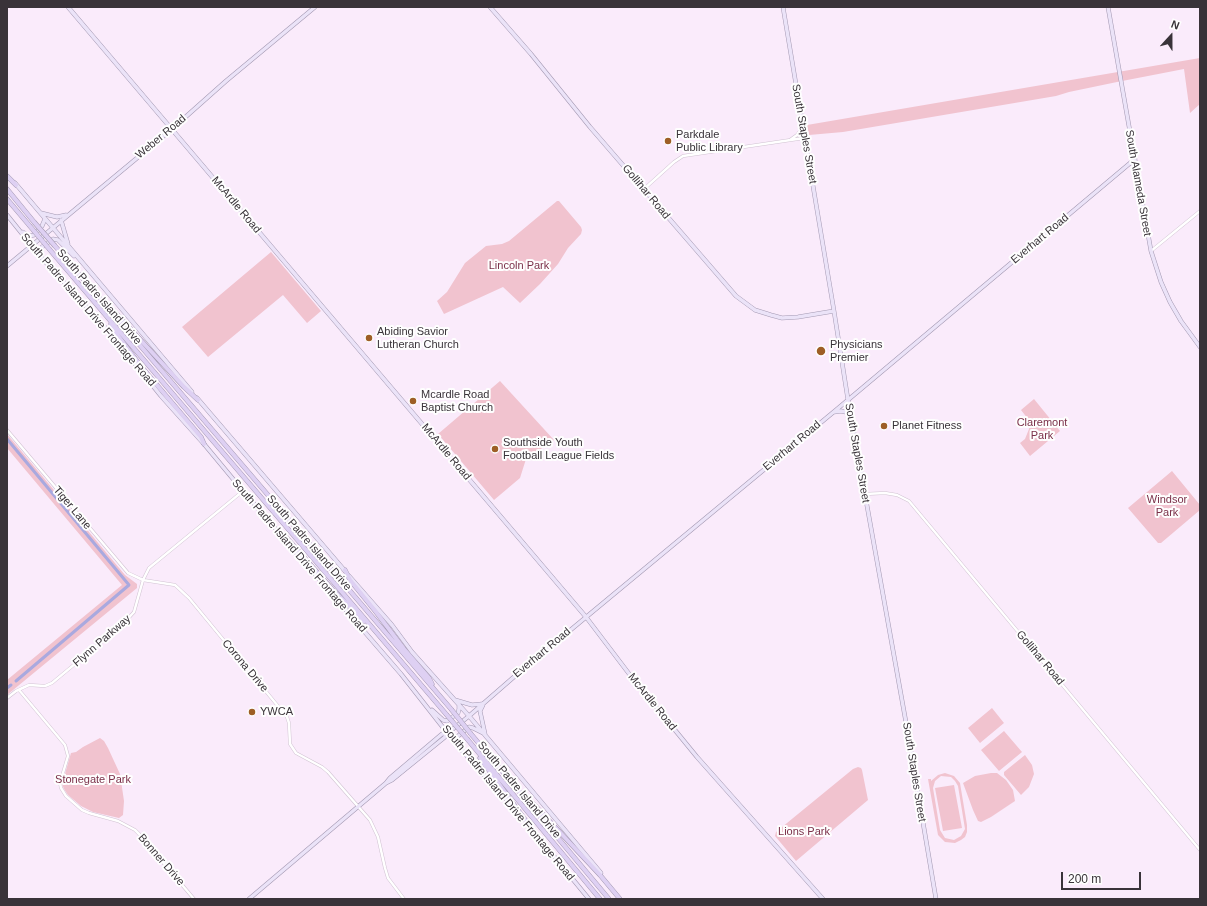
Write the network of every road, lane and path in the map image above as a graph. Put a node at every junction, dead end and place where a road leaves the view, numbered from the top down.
1 (68, 7) edge
2 (314, 7) edge
3 (490, 7) edge
4 (783, 7) edge
5 (1108, 7) edge
6 (803, 127) junction
7 (172, 129) junction
8 (804, 138) junction
9 (789, 140) junction
10 (1135, 159) junction
11 (7, 175) edge
12 (16, 185) joint
13 (7, 189) edge
14 (644, 189) junction
15 (7, 199) edge
16 (1200, 211) edge
17 (40, 213) junction
18 (69, 214) junction
19 (7, 215) edge
20 (45, 219) junction
21 (61, 220) junction
22 (53, 227) junction
23 (20, 230) junction
24 (32, 245) junction
25 (68, 245) junction
26 (1151, 251) junction
27 (40, 256) junction
28 (7, 266) edge
29 (86, 267) junction
30 (78, 272) junction
31 (834, 311) junction
32 (109, 320) junction
33 (1200, 347) edge
34 (198, 400) junction
35 (848, 400) junction
36 (833, 412) junction
37 (850, 413) junction
38 (7, 430) edge
39 (204, 444) junction
40 (243, 491) junction
41 (865, 494) junction
42 (278, 532) junction
43 (345, 570) junction
44 (142, 580) junction
45 (586, 617) junction
46 (369, 624) junction
47 (19, 690) junction
48 (435, 690) junction
49 (417, 694) junction
50 (7, 698) edge
51 (455, 700) junction
52 (483, 704) junction
53 (459, 705) junction
54 (469, 716) junction
55 (448, 733) junction
56 (485, 735) junction
57 (468, 741) junction
58 (456, 744) junction
59 (490, 756) junction
60 (359, 806) junction
61 (531, 828) junction
62 (1200, 850) edge
63 (194, 899) edge
64 (249, 899) edge
65 (404, 899) edge
66 (589, 899) edge
67 (600, 899) edge
68 (609, 899) edge
69 (621, 899) edge
70 (823, 899) edge
71 (936, 899) edge

1 - 7 main road, McArdle Road
2 - 7 main road, Weber Road
3 - 14 main road, Gollihar Road
4 - 6 main road, South Staples Street
5 - 10 main road, South Alameda Street
6 - 8 main road, South Staples Street
6 - 9 street
7 - 18 main road, Weber Road
7 - 45 main road, McArdle Road
8 - 9 street
8 - 31 main road, South Staples Street
9 - 14 street
10 - 26 main road, South Alameda Street
10 - 35 main road, Everhart Road
11 - 12 highway
12 - 17 main road
13 - 30 highway, South Padre Island Drive, bridge
14 - 31 main road, Gollihar Road
15 - 32 highway, South Padre Island Drive, bridge
16 - 26 street
17 - 18 main road
17 - 20 main road
18 - 21 main road, Weber Road
19 - 23 main road, South Padre Island Drive Frontage Road
20 - 22 main road
20 - 23 main road
21 - 22 main road, Weber Road
21 - 25 main road
22 - 24 main road, Weber Road
22 - 25 main road
23 - 24 main road, South Padre Island Drive Frontage Road
24 - 27 main road, South Padre Island Drive Frontage Road
24 - 28 main road, Weber Road
25 - 29 main road
26 - 33 main road, South Alameda Street
27 - 29 main road
27 - 39 main road, South Padre Island Drive Frontage Road
29 - 34 main road
30 - 34 highway
30 - 48 highway, South Padre Island Drive
31 - 35 main road, South Staples Street
32 - 39 highway
32 - 46 highway, South Padre Island Drive
34 - 43 main road
35 - 36 main road, Everhart Road
35 - 37 main road, South Staples Street
36 - 37 main road
36 - 45 main road, Everhart Road
37 - 41 main road, South Staples Street
38 - 44 street, Tiger Lane
39 - 40 main road, South Padre Island Drive Frontage Road
40 - 42 main road, South Padre Island Drive Frontage Road
40 - 44 street, Flynn Parkway
41 - 62 street, Gollihar Road
41 - 71 main road, South Staples Street
42 - 46 highway
42 - 49 main road, South Padre Island Drive Frontage Road
43 - 48 highway
43 - 51 main road
44 - 47 street, Flynn Parkway
44 - 60 street, Corona Drive
45 - 52 main road, Everhart Road
45 - 70 main road, McArdle Road
46 - 57 highway, South Padre Island Drive, bridge
47 - 50 street, Flynn Parkway
47 - 63 street, Bonner Drive
48 - 59 highway, South Padre Island Drive, bridge
49 - 53 main road
49 - 55 main road, South Padre Island Drive Frontage Road
51 - 52 main road
51 - 53 main road
52 - 54 main road, Everhart Road
52 - 56 main road
53 - 54 main road
54 - 55 main road, Everhart Road
54 - 56 main road
55 - 58 main road, South Padre Island Drive Frontage Road
55 - 60 main road, Everhart Road
56 - 58 main road
56 - 69 main road
57 - 61 highway
57 - 67 highway, South Padre Island Drive
58 - 61 main road, South Padre Island Drive Frontage Road
59 - 68 highway, South Padre Island Drive
59 - 69 highway
60 - 64 main road, Everhart Road
60 - 65 street, Corona Drive
61 - 66 main road, South Padre Island Drive Frontage Road

